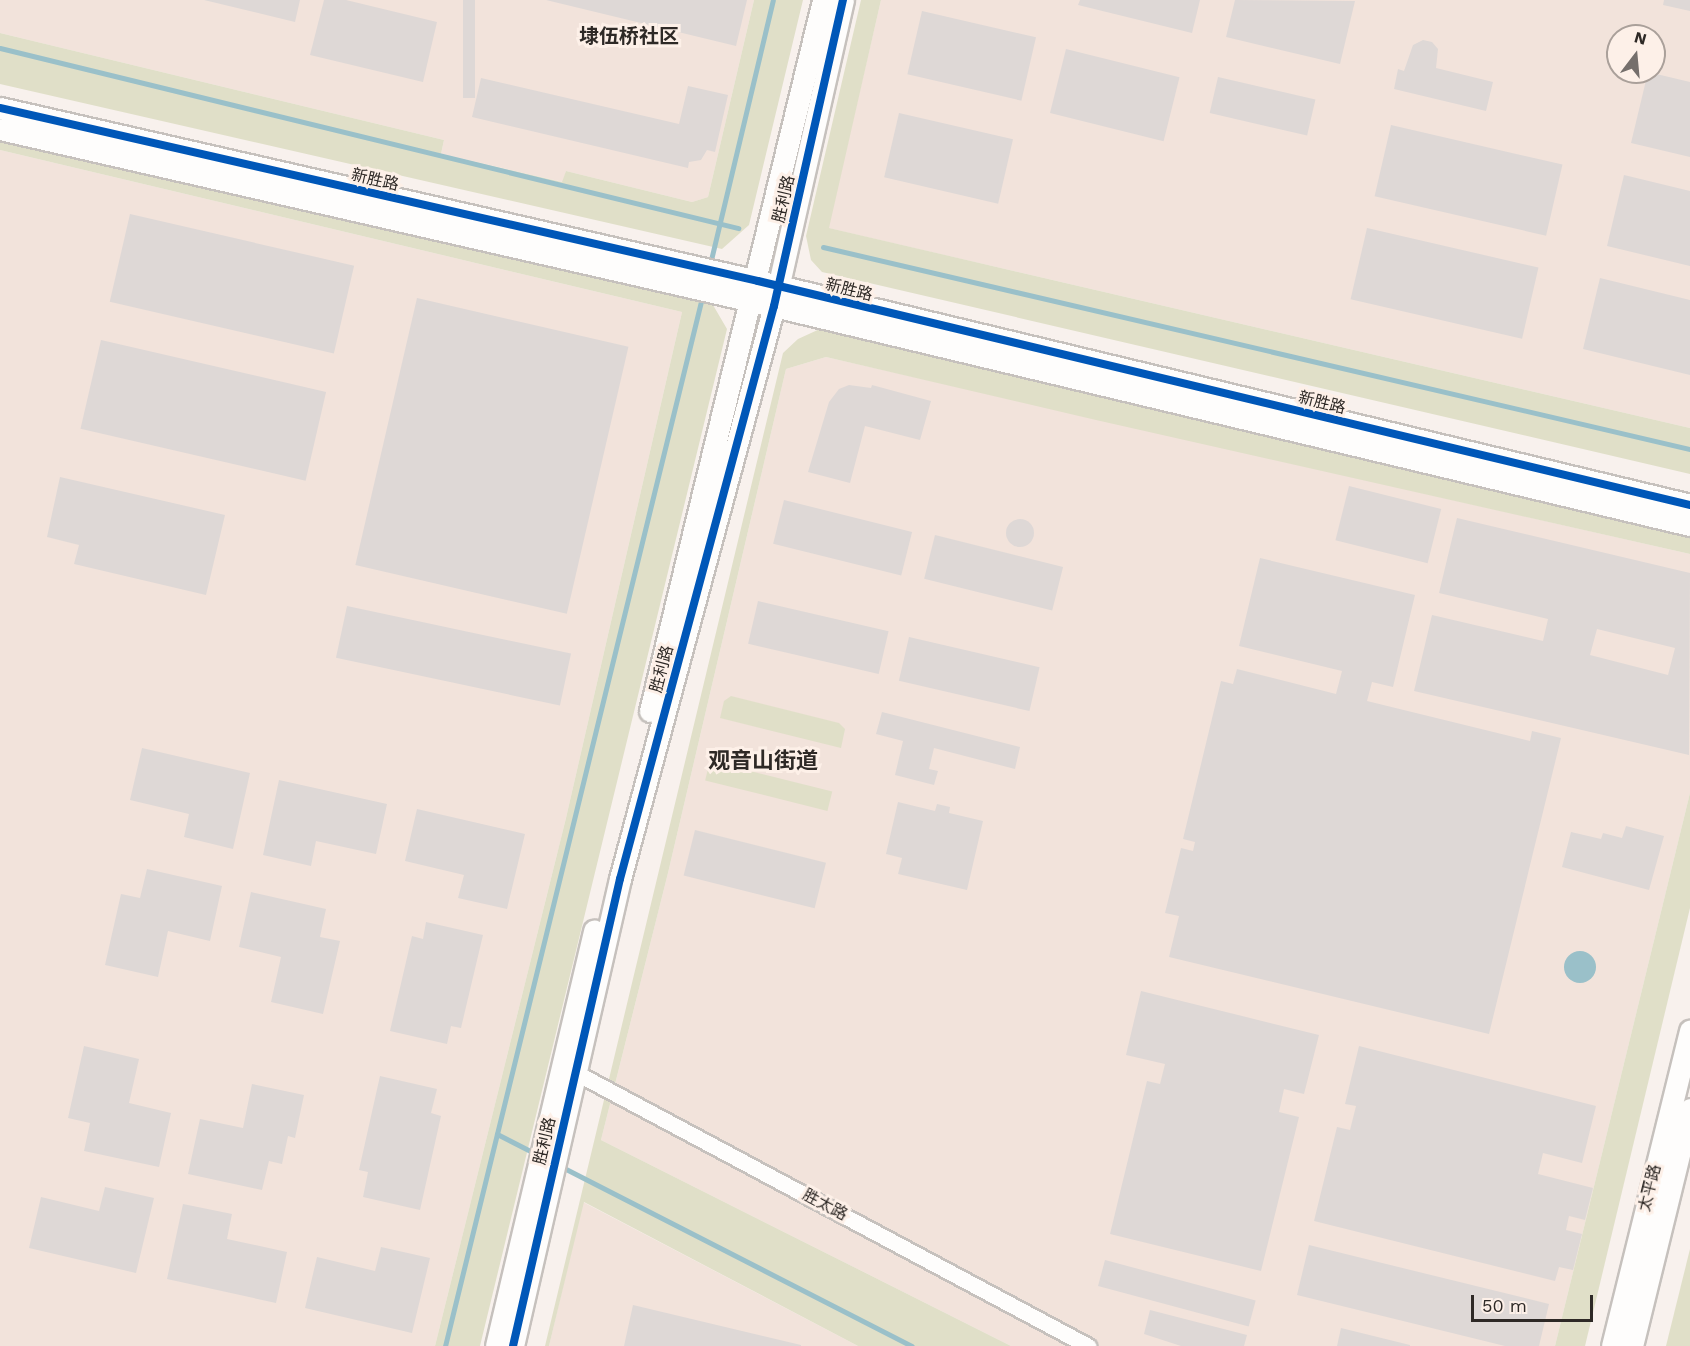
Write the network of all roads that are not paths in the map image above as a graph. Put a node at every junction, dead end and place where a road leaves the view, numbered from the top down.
1 (823, 0) edge
2 (843, 0) edge
3 (0, 108) edge
4 (0, 129) edge
5 (758, 281) junction
6 (776, 296) junction
7 (752, 302) junction
8 (1690, 505) edge
9 (1690, 525) edge
10 (1690, 1031) edge
11 (569, 1069) junction
12 (1690, 1109) edge
13 (542, 1179) junction
14 (495, 1346) edge
15 (513, 1346) edge
16 (1088, 1346) edge
17 (1612, 1346) edge
18 (1632, 1346) edge

1 - 5 street, 胜利路
2 - 6 street, 胜利路
3 - 5 street, 新胜路
4 - 7 street, 新胜路
5 - 6 street, 新胜路
5 - 7 street, 胜利路
6 - 7 street, 新胜路
6 - 8 street, 新胜路
6 - 9 street, 新胜路
6 - 11 street, 胜利路
7 - 11 street, 胜利路
10 - 17 street, 太平路
11 - 13 street, 胜利路
11 - 16 street, 胜太路
12 - 18 street, 太平路
13 - 14 street, 胜利路
13 - 15 street, 胜利路

